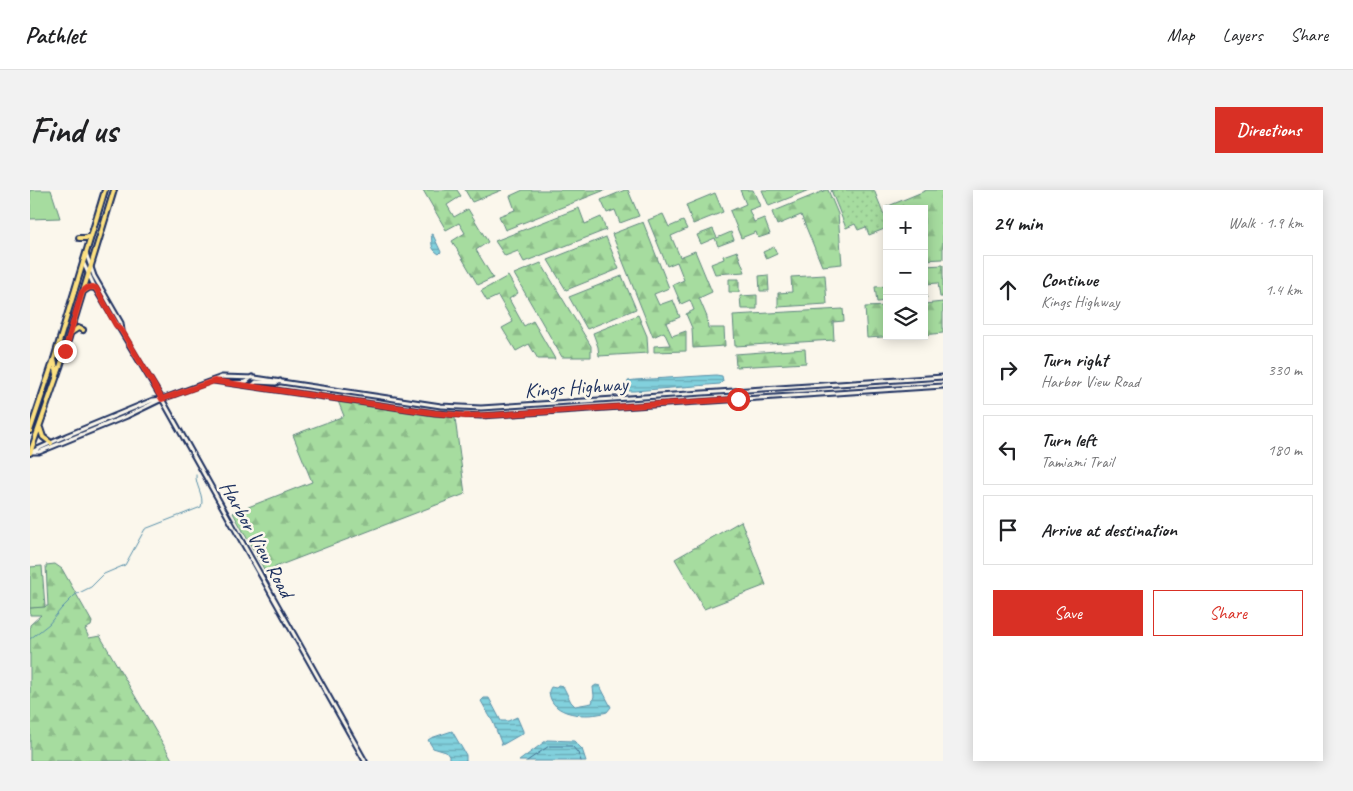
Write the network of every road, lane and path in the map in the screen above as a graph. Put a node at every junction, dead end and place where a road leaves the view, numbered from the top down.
1 (105, 190) edge
2 (114, 190) edge
3 (91, 234) junction
4 (79, 238) dead end
5 (86, 253) junction
6 (83, 262) junction
7 (90, 268) junction
8 (88, 275) junction
9 (96, 288) junction
10 (82, 292) junction
11 (83, 330) dead end
12 (122, 331) junction
13 (70, 334) junction
14 (54, 359) junction
15 (57, 376) junction
16 (252, 377) junction
17 (943, 378) edge
18 (214, 381) junction
19 (281, 381) junction
20 (234, 383) junction
21 (252, 386) junction
22 (314, 386) junction
23 (943, 386) edge
24 (312, 394) junction
25 (162, 399) junction
26 (40, 427) junction
27 (30, 431) edge
28 (76, 432) junction
29 (78, 436) junction
30 (51, 443) junction
31 (30, 453) edge
32 (365, 761) edge

1 - 3 main road
2 - 7 main road
3 - 4 main road
3 - 5 main road
5 - 6 main road
5 - 7 main road, Harbor View Road
6 - 8 main road, Harbor View Road
6 - 14 main road
7 - 8 main road
7 - 12 main road, Harbor View Road
8 - 9 main road, Harbor View Road
8 - 10 main road
9 - 10 main road
9 - 12 main road, Harbor View Road
10 - 13 main road
11 - 13 main road
12 - 25 main road, Harbor View Road
13 - 15 main road
14 - 15 main road
14 - 27 main road
15 - 26 main road
16 - 18 main road, Kings Highway
16 - 19 main road, Kings Highway
16 - 20 main road
17 - 22 main road, Kings Highway
18 - 20 main road, Kings Highway
18 - 25 main road, Kings Highway
19 - 21 main road
19 - 22 main road, Kings Highway
20 - 21 main road, Kings Highway
21 - 24 main road, Kings Highway
22 - 24 main road
23 - 24 main road, Kings Highway
25 - 28 main road, Kings Highway
25 - 29 main road, Kings Highway
25 - 32 main road, Harbor View Road
26 - 30 main road
26 - 31 main road
28 - 29 main road
28 - 30 main road, Kings Highway
29 - 31 main road, Kings Highway
30 - 31 main road, Kings Highway

